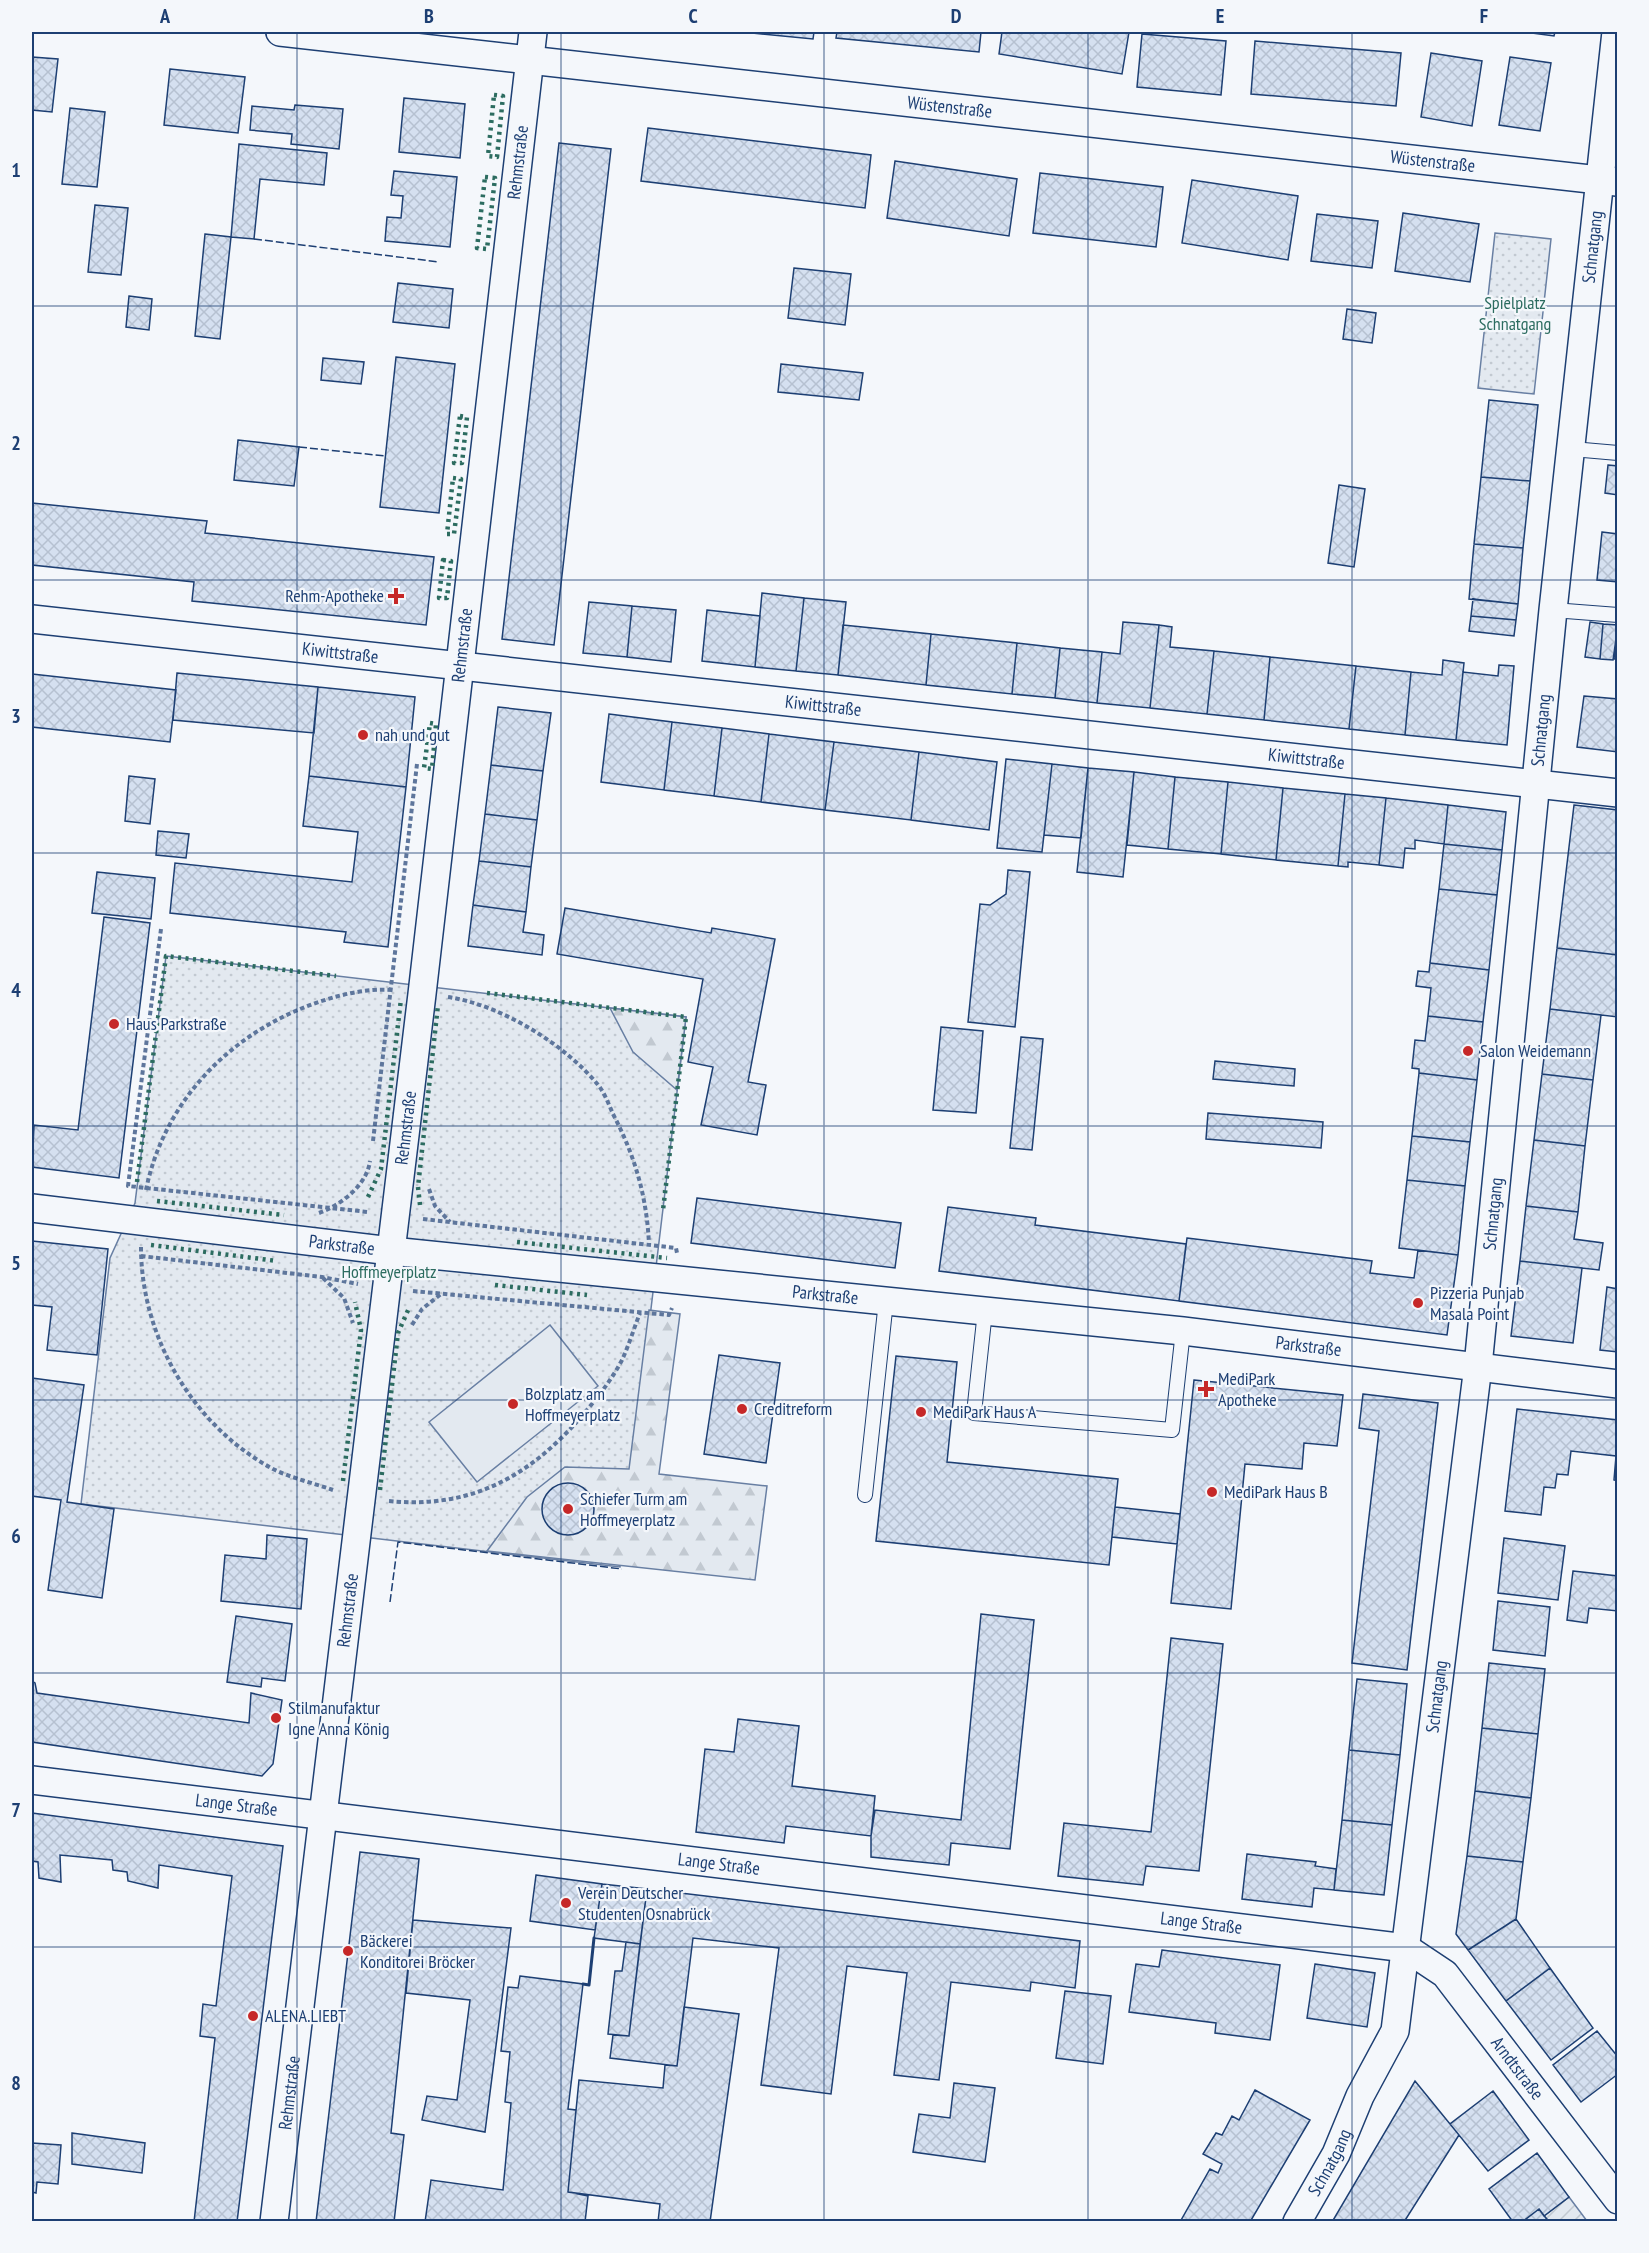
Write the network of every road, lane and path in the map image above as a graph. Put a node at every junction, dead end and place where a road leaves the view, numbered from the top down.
1 (280, 32) edge
2 (533, 32) edge
3 (1616, 32) edge
4 (530, 58) junction
5 (1609, 181) edge
6 (1572, 449) junction
7 (1617, 453) edge
8 (1553, 610) junction
9 (1617, 615) edge
10 (32, 619) edge
11 (460, 666) junction
12 (418, 756) dead end
13 (1536, 784) junction
14 (1617, 793) edge
15 (161, 929) dead end
16 (390, 990) junction
17 (422, 994) junction
18 (373, 1142) dead end
19 (371, 1154) dead end
20 (147, 1188) junction
21 (32, 1208) edge
22 (331, 1209) junction
23 (395, 1215) junction
24 (141, 1221) junction
25 (649, 1245) junction
26 (391, 1251) junction
27 (141, 1256) junction
28 (322, 1277) dead end
29 (684, 1281) junction
30 (442, 1293) dead end
31 (886, 1302) junction
32 (985, 1311) junction
33 (640, 1313) junction
34 (1183, 1331) junction
35 (1478, 1366) junction
36 (1617, 1384) edge
37 (333, 1491) dead end
38 (865, 1495) dead end
39 (388, 1501) dead end
40 (32, 1780) edge
41 (324, 1815) junction
42 (1406, 1948) junction
43 (1617, 2200) edge
44 (274, 2222) edge
45 (1297, 2222) edge

1 - 4 street, Wüstenstraße
2 - 4 street, Rehmstraße
3 - 5 street, Schnatgang
4 - 5 street, Wüstenstraße
4 - 11 street, Rehmstraße
5 - 6 street, Schnatgang
6 - 7 lane
6 - 8 street, Schnatgang
8 - 9 lane
8 - 13 street, Schnatgang
10 - 11 street, Kiwittstraße
11 - 13 street, Kiwittstraße
11 - 17 street, Rehmstraße
12 - 16 path, Rehmstraße
13 - 14 street, Kiwittstraße
13 - 35 street, Schnatgang
15 - 20 path
16 - 17 path
16 - 18 path, Rehmstraße
16 - 20 path
17 - 23 street, Rehmstraße
17 - 25 path
19 - 22 path, Rehmstraße
20 - 22 path
20 - 24 path
21 - 24 street, Parkstraße
22 - 23 path
23 - 25 path
23 - 26 street, Rehmstraße
24 - 26 street, Parkstraße
24 - 27 path
25 - 29 path
26 - 29 street, Parkstraße
26 - 41 street, Rehmstraße
27 - 28 path
27 - 37 path
29 - 31 street, Parkstraße
29 - 33 path
30 - 33 path
31 - 32 street, Parkstraße
31 - 38 lane
32 - 34 street, Parkstraße
32 - 34 lane
33 - 39 path
34 - 35 street, Parkstraße
35 - 36 street, Parkstraße
35 - 42 street, Schnatgang
40 - 41 street, Lange Straße
41 - 42 street, Lange Straße
41 - 44 street, Rehmstraße
42 - 43 street, Arndtstraße
42 - 45 street, Schnatgang

